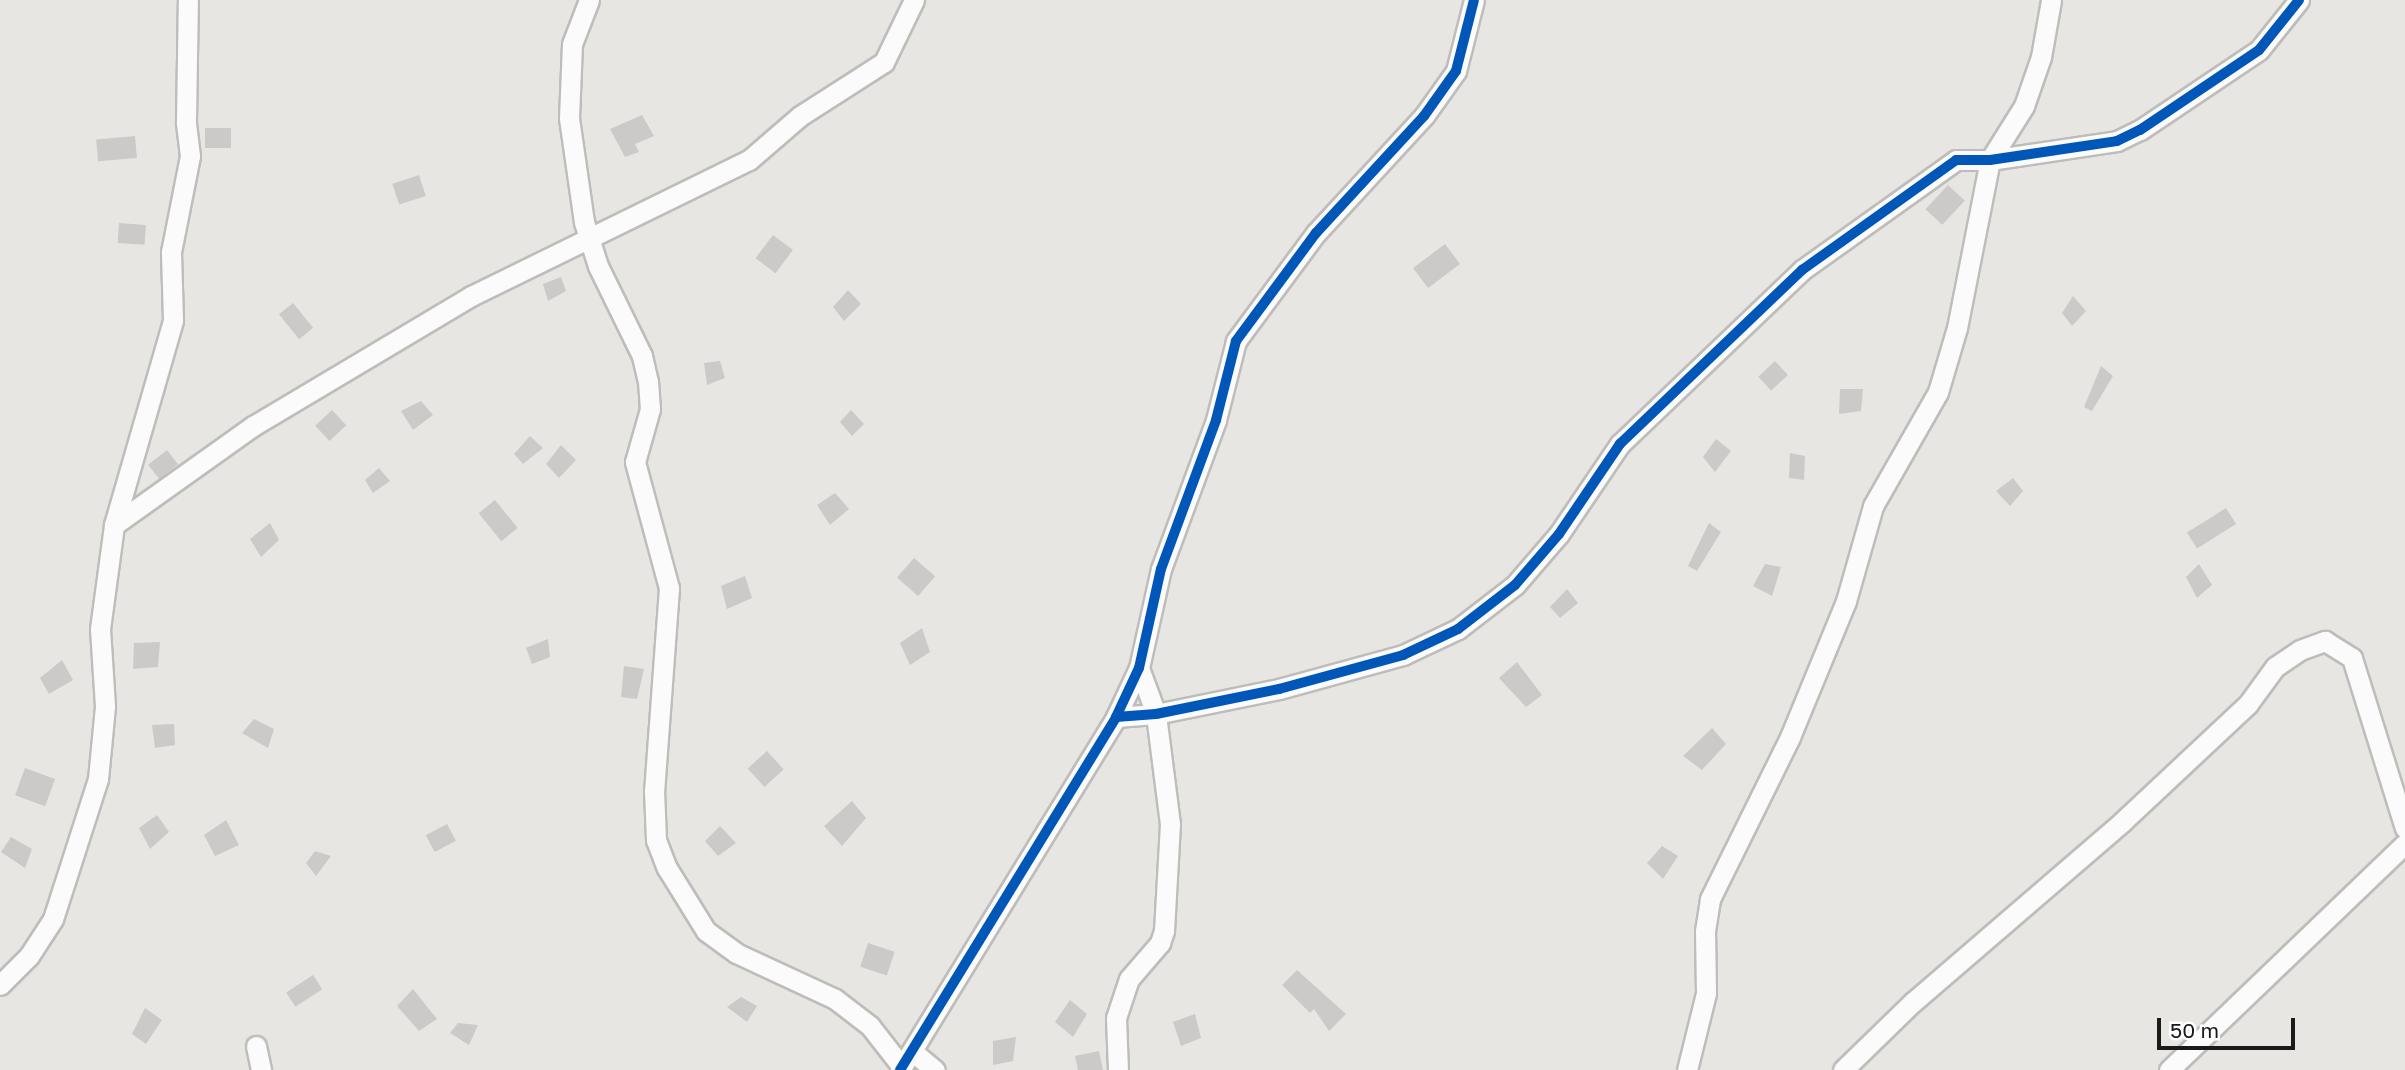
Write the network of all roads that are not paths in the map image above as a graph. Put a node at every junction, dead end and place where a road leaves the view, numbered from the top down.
1 (188, 0) edge
2 (589, 0) edge
3 (914, 0) edge
4 (1474, 0) edge
5 (2051, 0) edge
6 (2299, 0) edge
7 (1990, 160) junction
8 (589, 237) junction
9 (114, 525) junction
10 (1139, 668) junction
11 (1156, 714) junction
12 (1116, 717) junction
13 (2405, 828) edge
14 (2405, 844) edge
15 (0, 985) edge
16 (256, 1046) dead end
17 (904, 1063) edge
18 (261, 1070) edge
19 (935, 1070) edge
20 (1118, 1070) edge
21 (1687, 1070) edge
22 (1843, 1070) edge
23 (2169, 1070) edge

1 - 9 street
2 - 8 street
3 - 8 street
4 - 10 street
5 - 7 street
6 - 7 street
7 - 11 street
7 - 21 street
8 - 9 street
8 - 17 street
9 - 15 street
10 - 11 street
10 - 12 street
11 - 12 street
11 - 20 street
12 - 17 street
13 - 22 street
14 - 23 street
16 - 18 street
17 - 19 street

